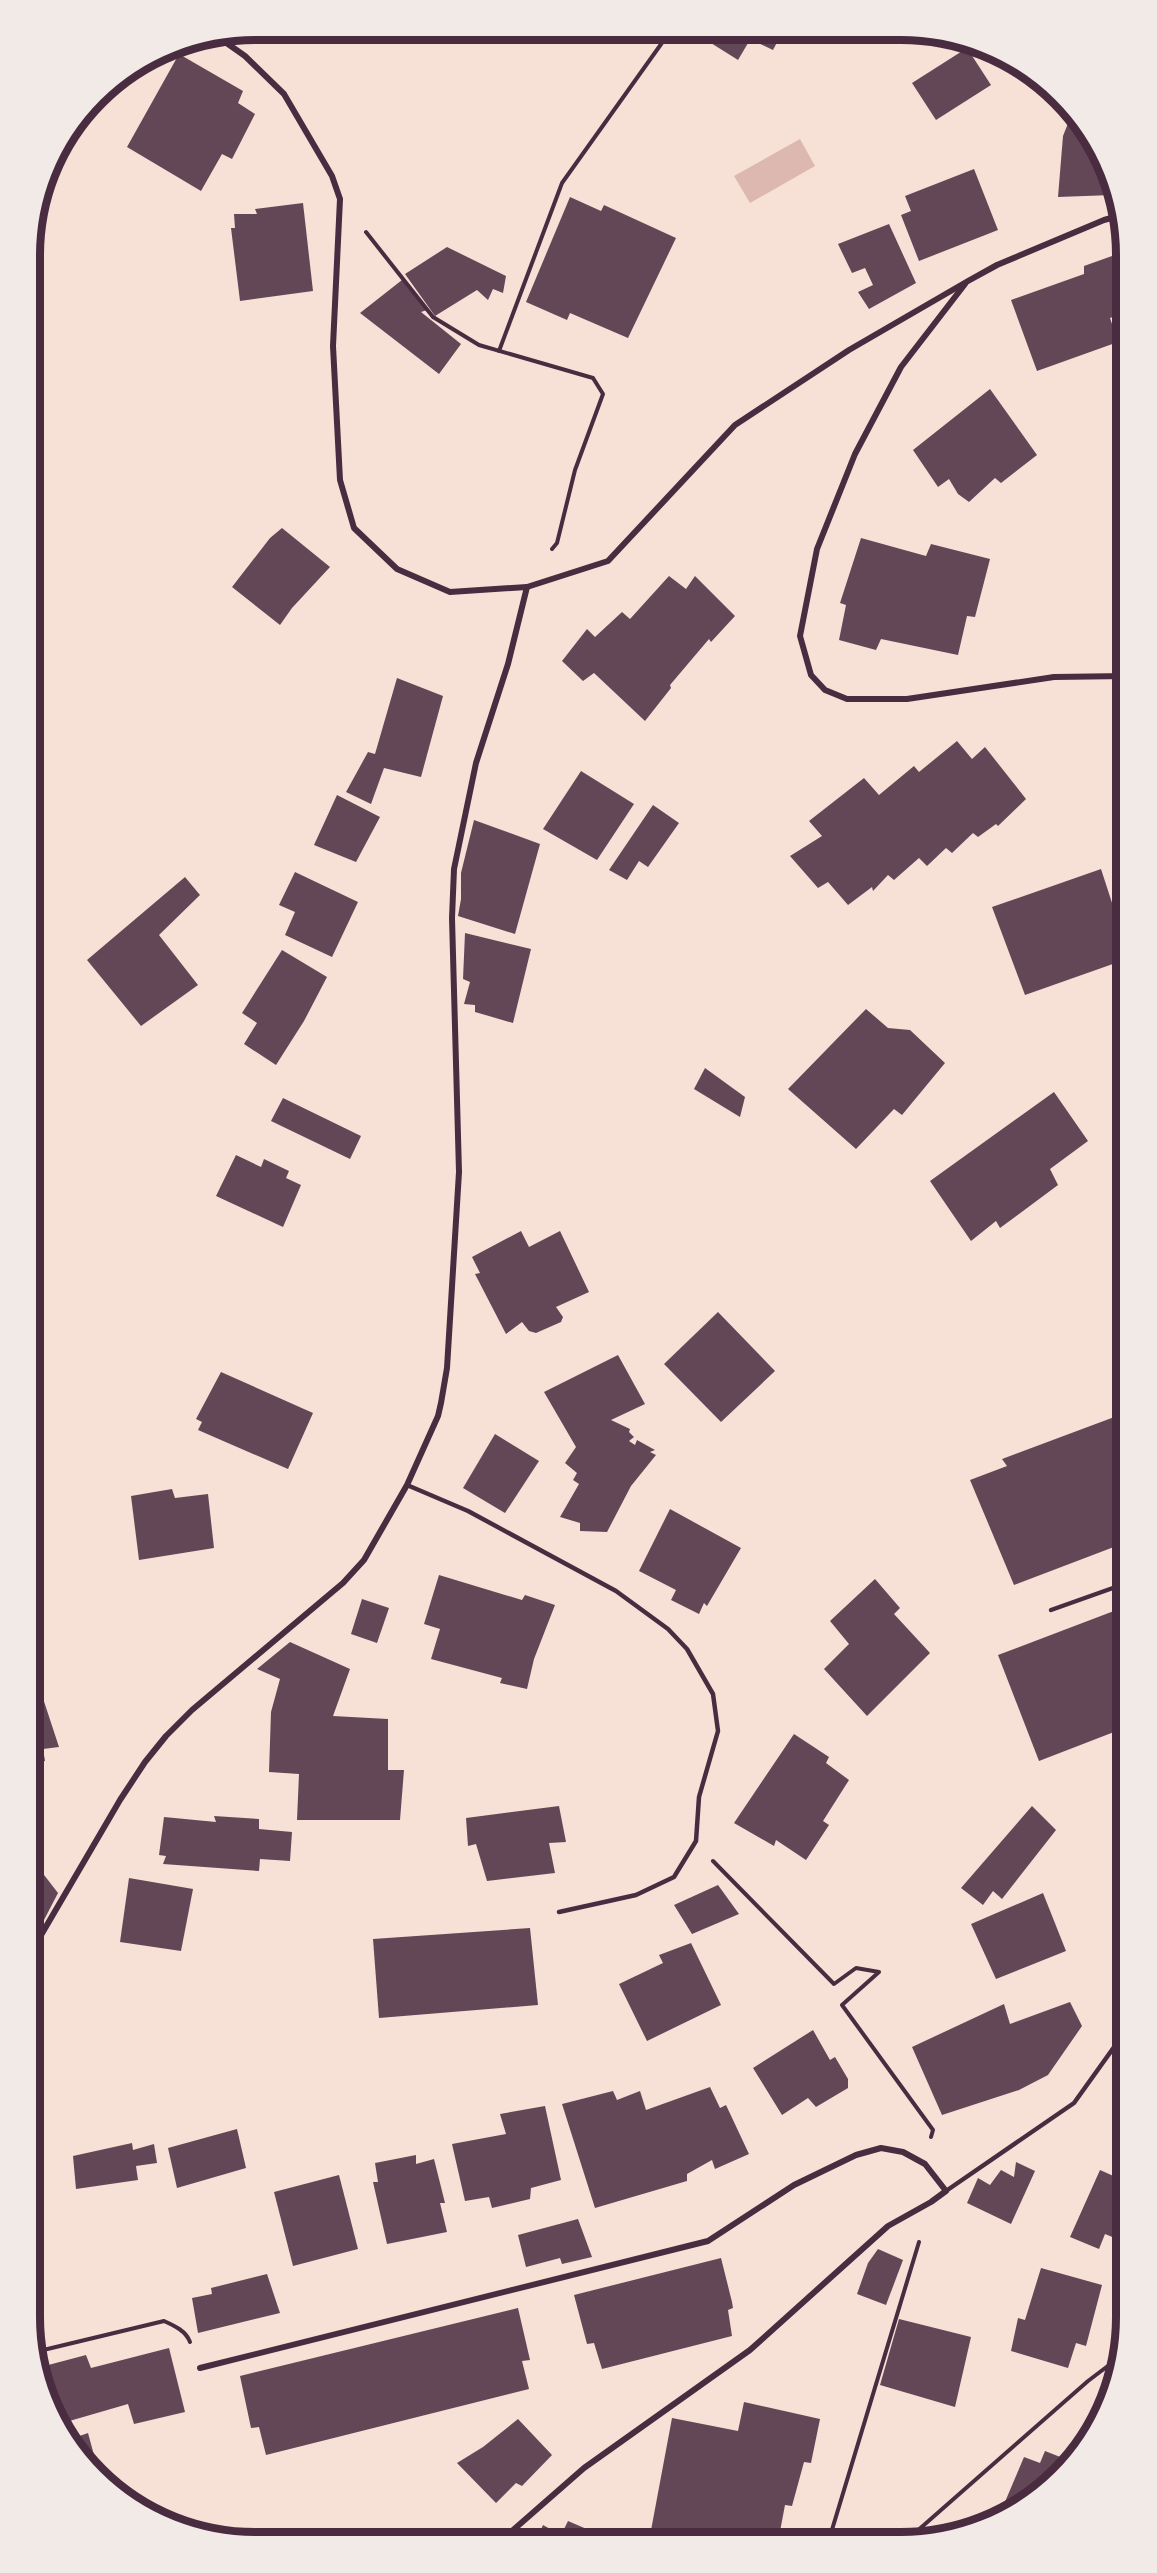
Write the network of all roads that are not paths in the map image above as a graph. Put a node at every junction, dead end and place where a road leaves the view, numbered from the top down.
1 (225, 43) edge
2 (1113, 218) edge
3 (968, 281) junction
4 (527, 587) junction
5 (1116, 676) edge
6 (407, 1485) junction
7 (1116, 1587) edge
8 (1051, 1610) dead end
9 (559, 1912) dead end
10 (40, 1937) edge
11 (1116, 2043) edge
12 (946, 2191) junction
13 (200, 2368) road end
14 (511, 2532) edge

1 - 4 street
2 - 3 street
3 - 4 street
3 - 5 street
4 - 6 street
6 - 9 lane
6 - 10 street
7 - 8 lane
11 - 12 lane
12 - 13 street
12 - 14 street

